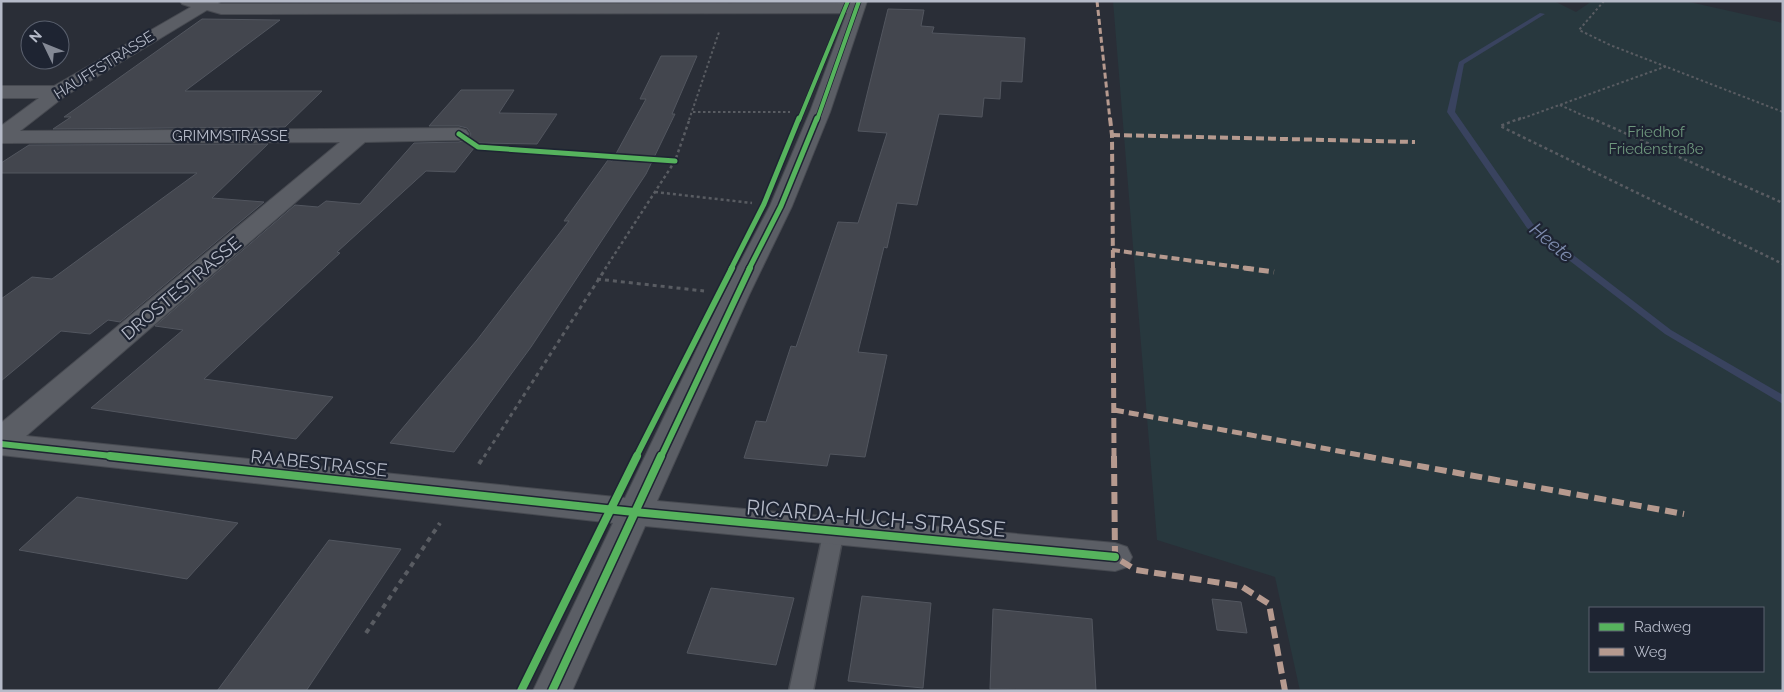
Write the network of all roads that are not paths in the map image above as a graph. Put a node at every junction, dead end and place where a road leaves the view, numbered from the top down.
1 (201, 2) edge
2 (858, 5) edge
3 (1, 92) edge
4 (58, 92) junction
5 (459, 134) dead end
6 (1, 136) edge
7 (360, 136) junction
8 (1, 440) edge
9 (1, 444) edge
10 (634, 512) junction
11 (834, 530) junction
12 (1115, 557) dead end
13 (552, 691) edge
14 (801, 691) edge

1 - 2 street
1 - 4 street, HAUFFSTRASSE
2 - 10 street
3 - 4 street
4 - 6 street, HAUFFSTRASSE
5 - 7 street, GRIMMSTRASSE
6 - 7 street, GRIMMSTRASSE
7 - 8 street, DROSTESTRASSE
9 - 10 street, RAABESTRASSE
10 - 11 street, RICARDA-HUCH-STRASSE
10 - 13 street
11 - 12 street, RICARDA-HUCH-STRASSE
11 - 14 lane, RICARDA-HUCH-STRASSE

